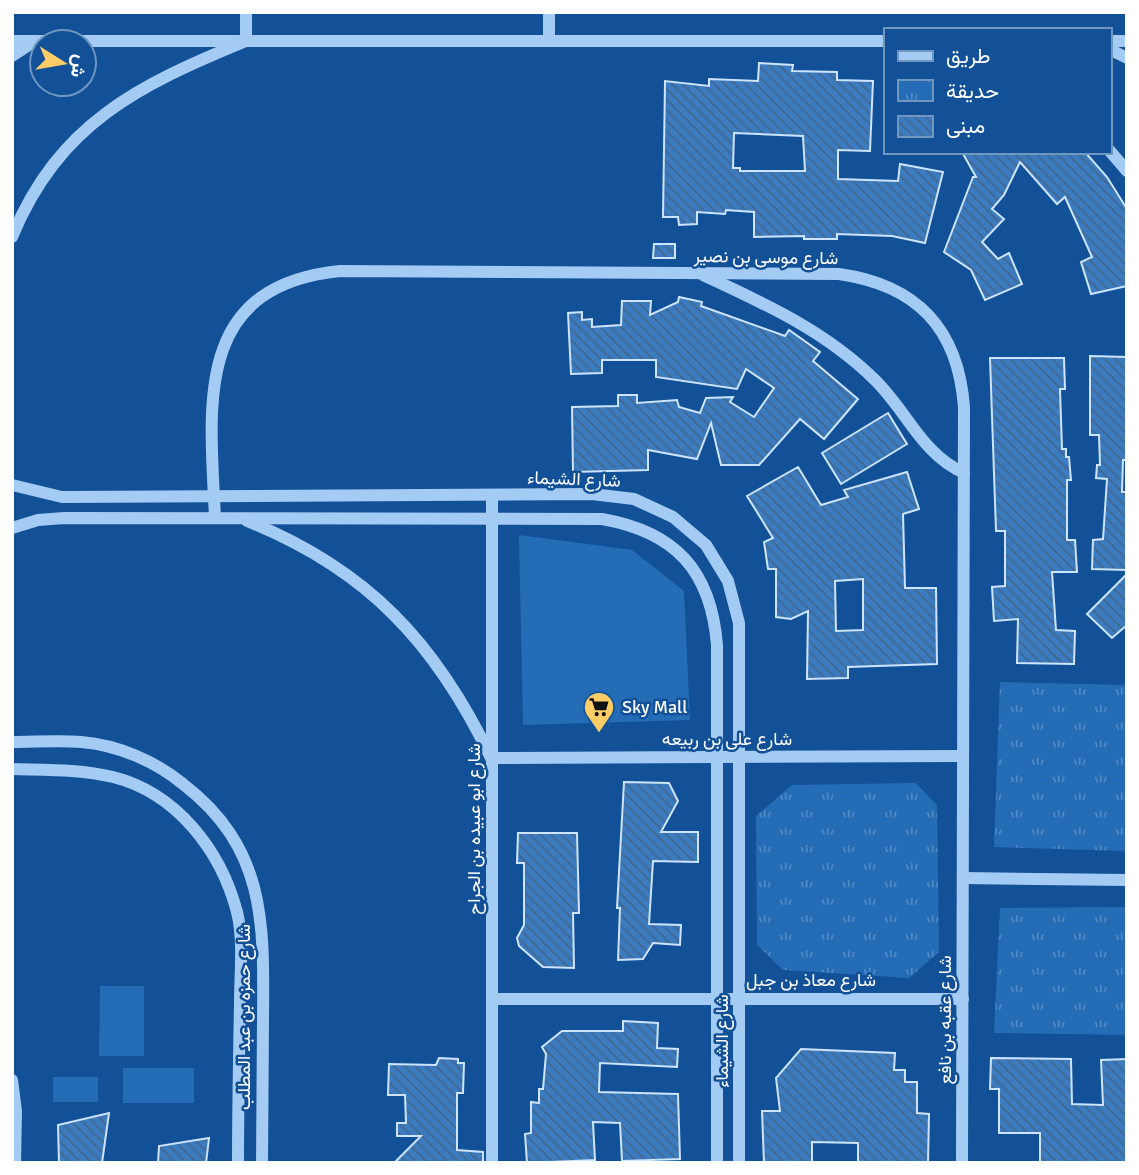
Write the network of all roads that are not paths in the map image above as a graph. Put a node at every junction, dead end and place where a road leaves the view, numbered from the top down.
1 (246, 12) edge
2 (549, 12) edge
3 (98, 41) edge
4 (246, 41) junction
5 (549, 41) junction
6 (884, 41) edge
7 (28, 46) edge
8 (1111, 50) edge
9 (12, 56) edge
10 (1127, 58) edge
11 (1111, 152) edge
12 (1127, 171) edge
13 (12, 237) edge
14 (700, 273) junction
15 (964, 473) junction
16 (12, 485) edge
17 (492, 495) junction
18 (214, 496) junction
19 (215, 518) junction
20 (240, 519) junction
21 (492, 519) junction
22 (12, 528) edge
23 (12, 733) edge
24 (18, 742) edge
25 (963, 756) junction
26 (717, 757) junction
27 (740, 757) junction
28 (491, 758) junction
29 (12, 769) edge
30 (963, 878) junction
31 (1127, 880) edge
32 (716, 998) junction
33 (739, 998) junction
34 (492, 999) junction
35 (963, 999) junction
36 (12, 1080) edge
37 (15, 1163) edge
38 (238, 1163) edge
39 (262, 1163) edge
40 (492, 1163) edge
41 (716, 1163) edge
42 (739, 1163) edge
43 (962, 1163) edge

1 - 4 street
2 - 5 street
3 - 4 street
4 - 5 street
4 - 13 street
5 - 6 street
7 - 9 street
8 - 10 street
11 - 12 street
14 - 15 street
14 - 15 street, شارع موسى بن نصير
14 - 18 street, شارع موسى بن نصير
15 - 25 street, شارع موسى بن نصير
16 - 18 street, شارع الشيماء
17 - 18 street, شارع الشيماء
17 - 21 street, شارع ابو عبيده بن الجراح
17 - 27 street, شارع الشيماء
18 - 19 street, شارع موسى بن نصير
19 - 20 street, شارع الشيماء
19 - 22 street, شارع الشيماء
20 - 21 street, شارع الشيماء
20 - 28 street
21 - 26 street, شارع الشيماء
21 - 28 street, شارع ابو عبيده بن الجراح
23 - 24 street
24 - 39 street, شارع حمزه بن عبد المطلب
25 - 27 street, شارع على بن ربيعه
25 - 30 street, شارع موسى بن نصير
26 - 27 street, شارع على بن ربيعه
26 - 28 street, شارع على بن ربيعه
26 - 32 street, شارع الشيماء
27 - 33 street, شارع الشيماء
28 - 34 street, شارع ابو عبيده بن الجراح
29 - 38 street, شارع حمزه بن عبد المطلب
30 - 31 street
30 - 35 street, شارع عقبه بن نافع
32 - 33 street, شارع معاذ بن جبل
32 - 34 street, شارع معاذ بن جبل
32 - 41 street, شارع الشيماء
33 - 35 street, شارع معاذ بن جبل
33 - 42 street, شارع الشيماء
34 - 40 street, شارع ابو عبيده بن الجراح
35 - 43 street, شارع عقبه بن نافع
36 - 37 street

